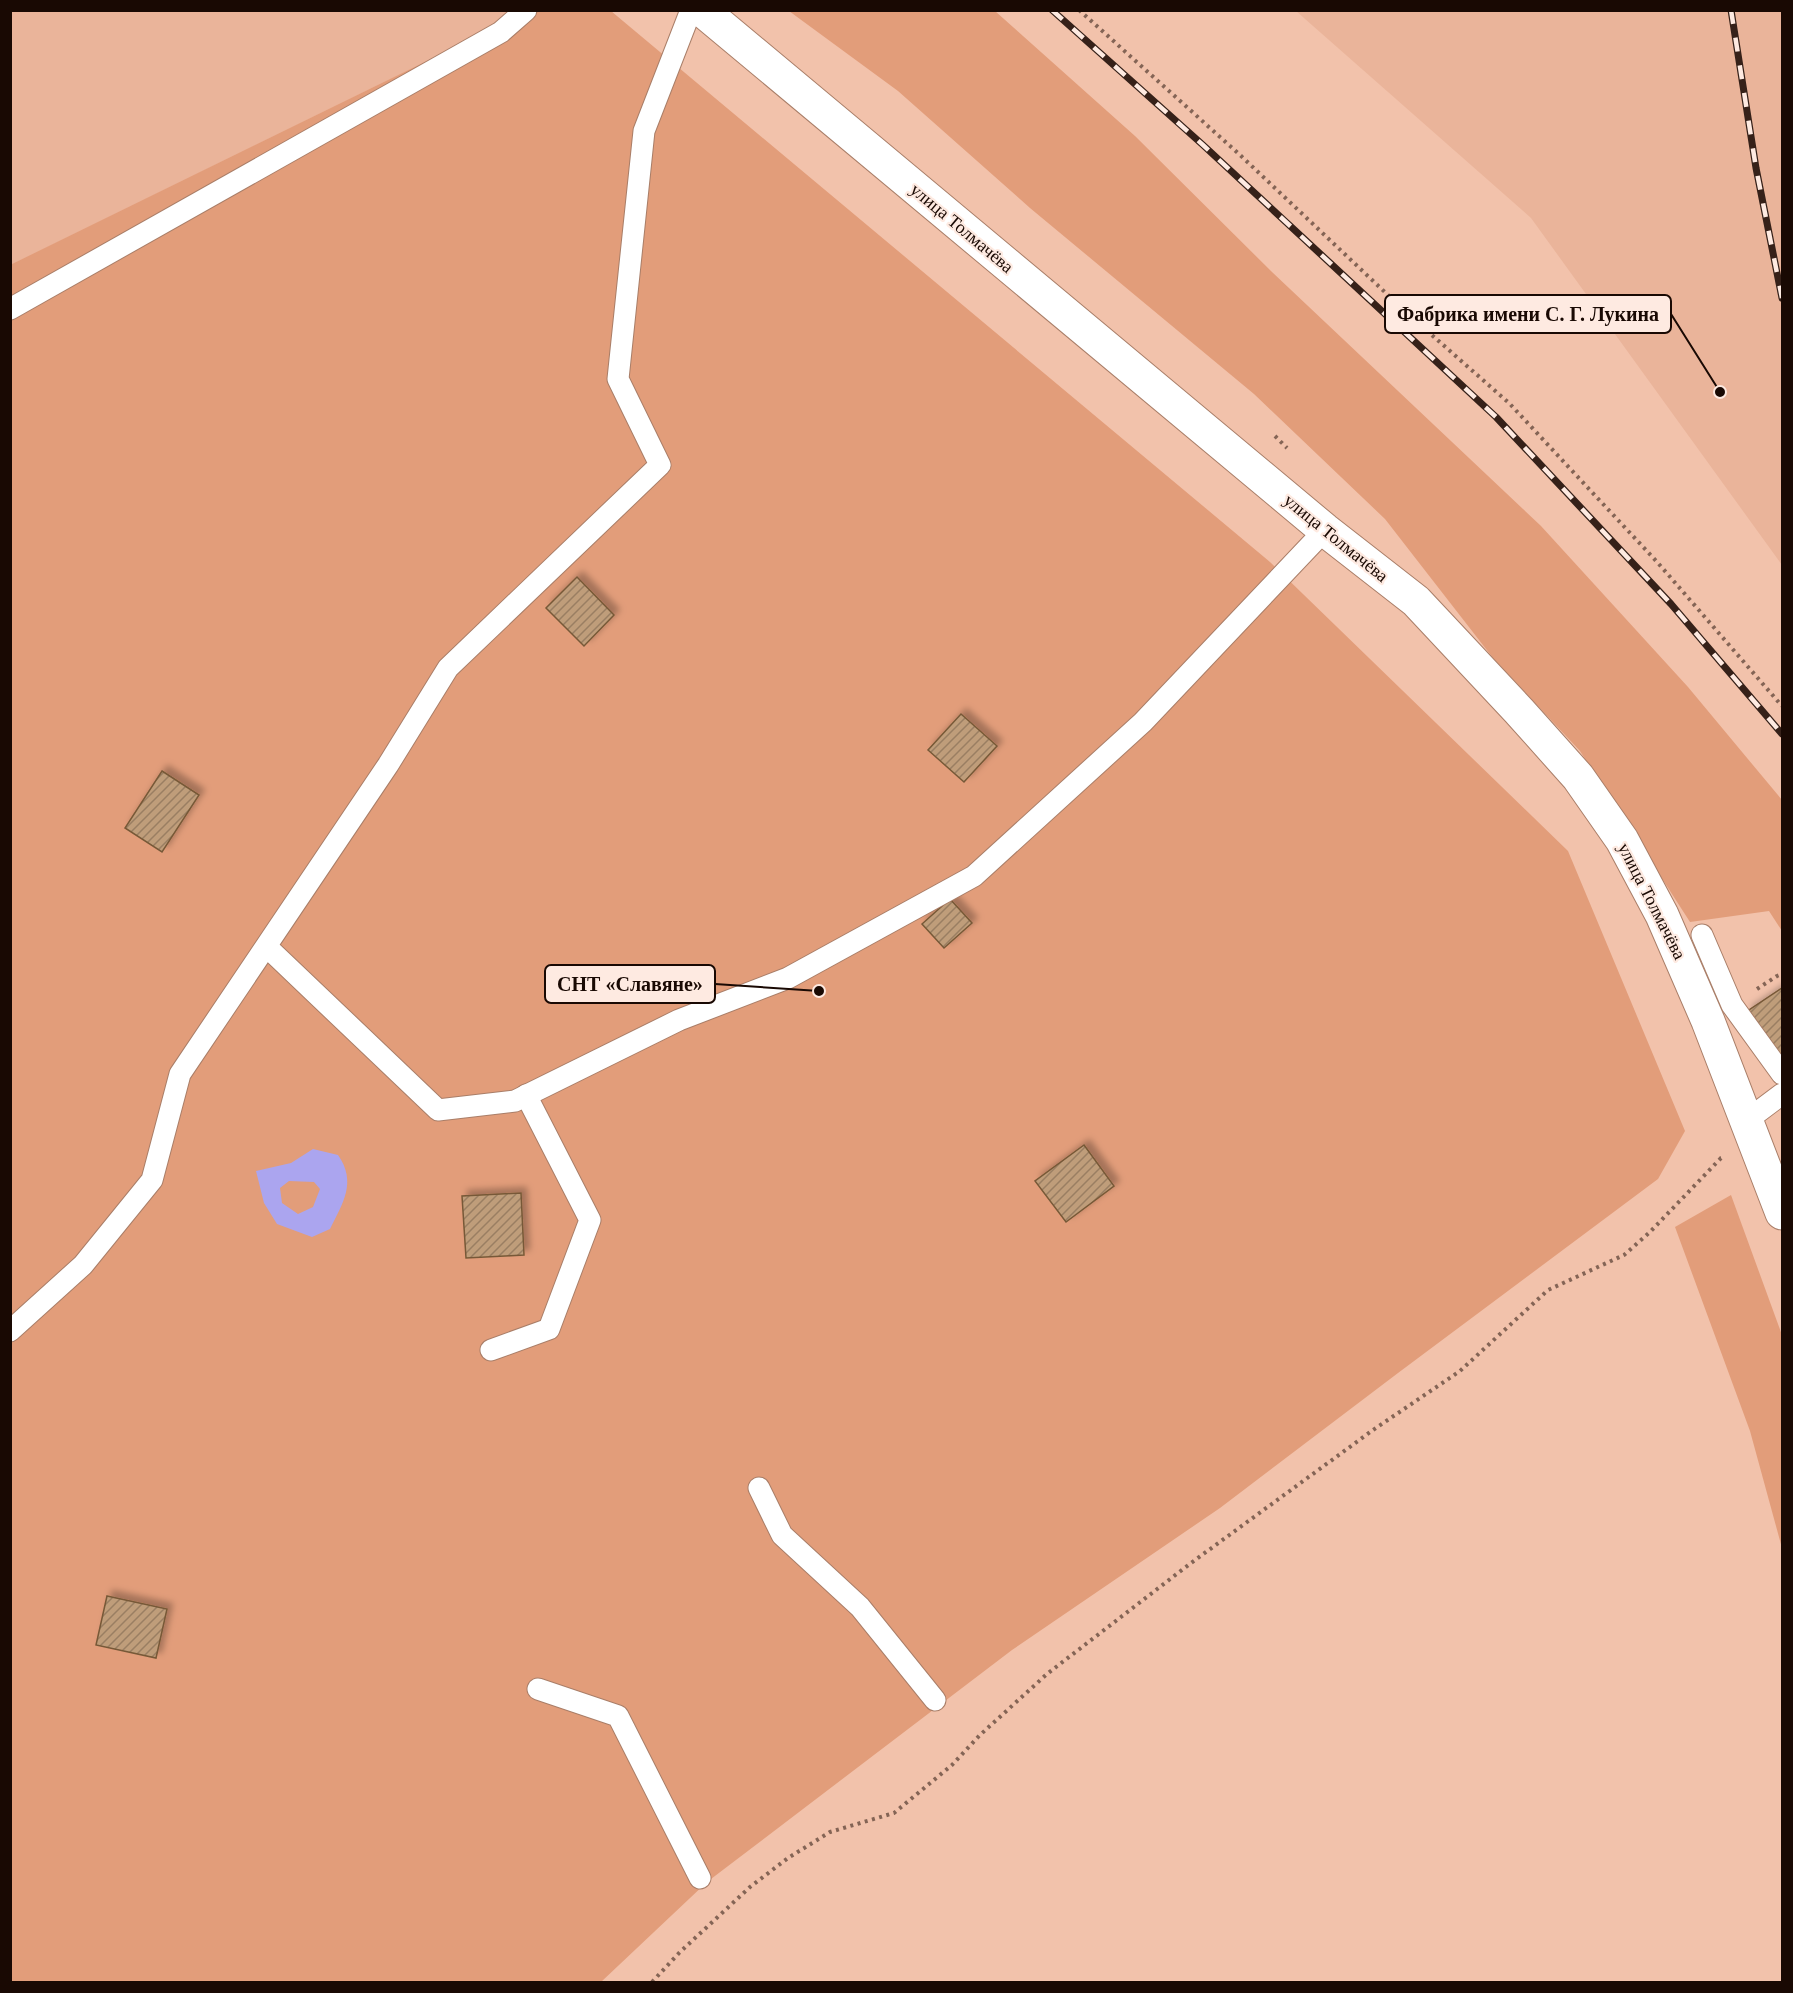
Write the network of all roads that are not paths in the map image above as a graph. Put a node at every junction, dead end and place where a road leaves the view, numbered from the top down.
1 (526, 10) edge
2 (691, 10) edge
3 (702, 10) edge
4 (10, 309) edge
5 (1325, 530) junction
6 (1702, 935) dead end
7 (267, 947) junction
8 (1782, 1074) edge
9 (1782, 1094) edge
10 (526, 1095) junction
11 (1752, 1135) junction
12 (1782, 1213) edge
13 (10, 1331) edge
14 (491, 1350) dead end
15 (759, 1488) dead end
16 (538, 1689) dead end
17 (935, 1700) dead end
18 (700, 1878) dead end

1 - 4 lane
2 - 7 lane
3 - 5 street, улица Толмачёва
5 - 10 lane
5 - 11 street, улица Толмачёва
6 - 8 lane
7 - 10 lane
7 - 13 lane
9 - 11 lane
10 - 14 lane
11 - 12 street, улица Толмачёва
15 - 17 lane
16 - 18 lane

